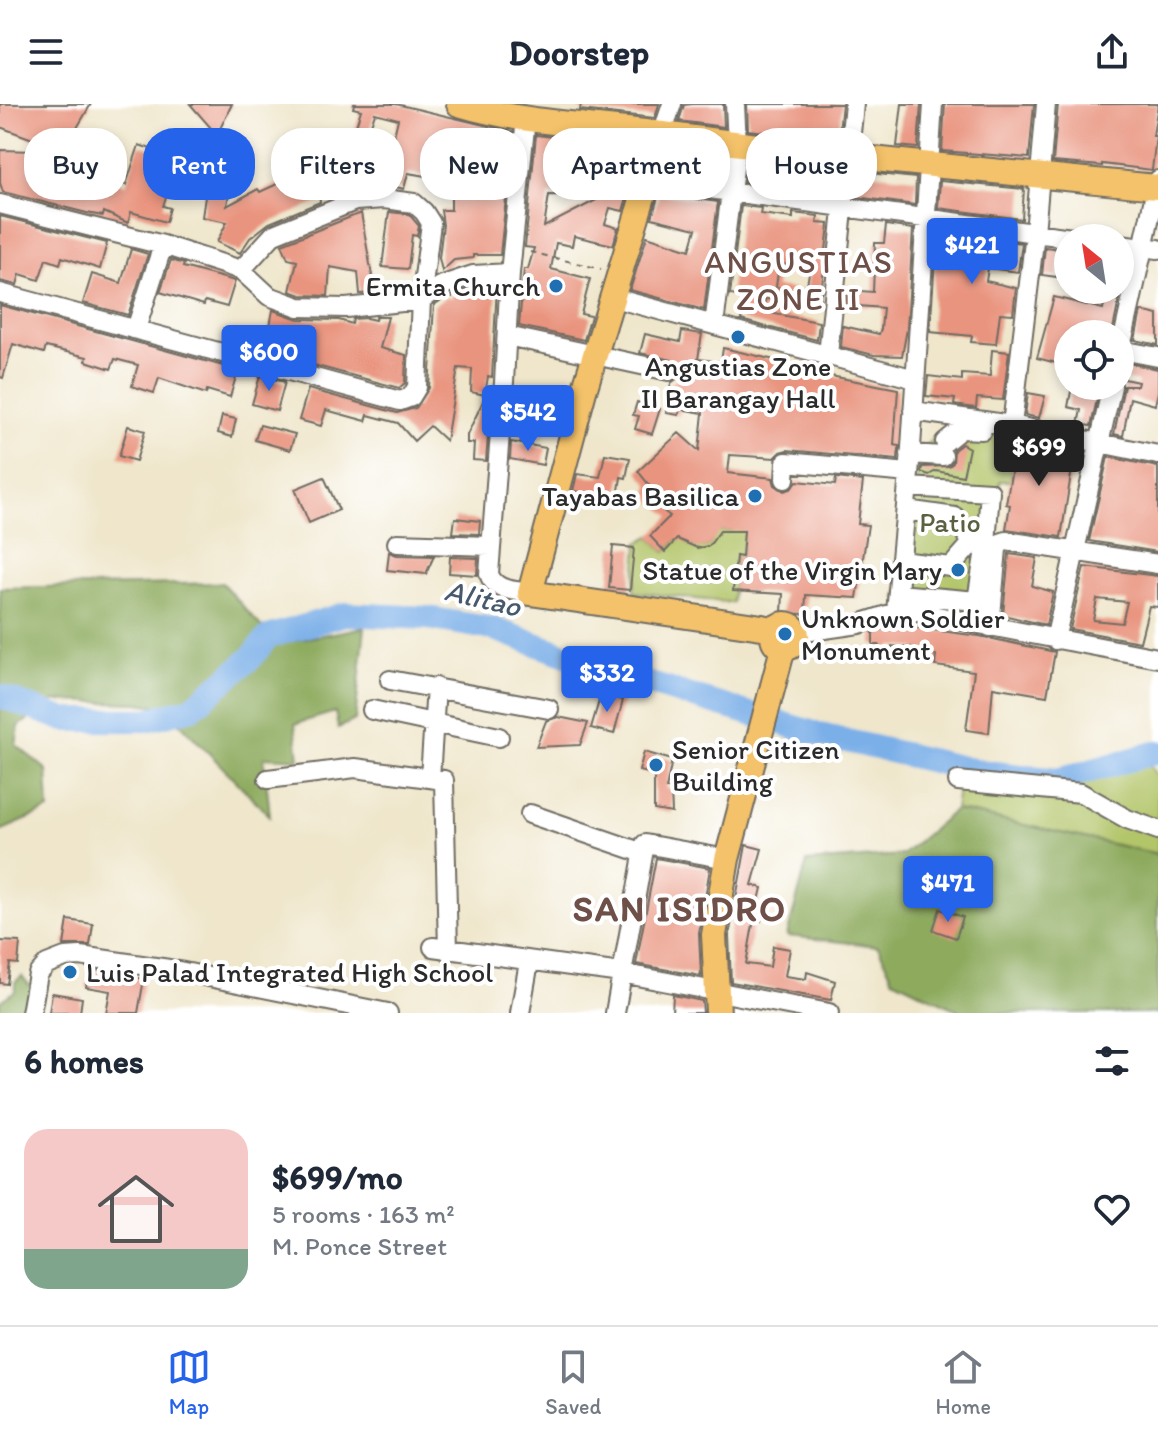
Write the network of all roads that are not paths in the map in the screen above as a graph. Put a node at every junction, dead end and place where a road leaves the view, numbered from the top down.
1 (459, 104) edge
2 (672, 104) edge
3 (735, 104) edge
4 (854, 104) edge
5 (933, 104) edge
6 (1046, 104) edge
7 (526, 118) junction
8 (611, 128) edge
9 (664, 128) edge
10 (851, 128) edge
11 (730, 144) edge
12 (737, 145) junction
13 (746, 146) edge
14 (877, 158) edge
15 (931, 164) junction
16 (1039, 175) junction
17 (1158, 185) edge
18 (730, 194) joint
19 (643, 200) edge
20 (729, 200) edge
21 (843, 200) edge
22 (0, 204) edge
23 (842, 209) junction
24 (927, 219) junction
25 (1035, 233) junction
26 (1054, 236) edge
27 (163, 245) junction
28 (1150, 248) edge
29 (241, 270) junction
30 (510, 273) junction
31 (0, 293) edge
32 (614, 298) junction
33 (421, 300) junction
34 (1129, 320) edge
35 (714, 325) junction
36 (136, 329) junction
37 (507, 336) junction
38 (1134, 353) edge
39 (595, 355) junction
40 (828, 355) junction
41 (1158, 357) edge
42 (669, 371) dead end
43 (915, 379) junction
44 (1108, 400) edge
45 (913, 411) junction
46 (1013, 429) junction
47 (1098, 441) junction
48 (1158, 455) edge
49 (909, 469) junction
50 (785, 479) dead end
51 (906, 510) junction
52 (397, 543) dead end
53 (989, 545) junction
54 (490, 546) junction
55 (1073, 551) junction
56 (901, 561) junction
57 (1158, 564) edge
58 (530, 593) junction
59 (897, 603) junction
60 (990, 627) junction
61 (785, 637) junction
62 (1055, 640) junction
63 (1158, 658) edge
64 (390, 680) dead end
65 (436, 687) junction
66 (549, 709) dead end
67 (372, 710) dead end
68 (433, 724) junction
69 (499, 737) dead end
70 (430, 778) junction
71 (268, 779) dead end
72 (958, 781) dead end
73 (530, 814) dead end
74 (1158, 830) edge
75 (643, 853) junction
76 (727, 859) junction
77 (529, 962) junction
78 (621, 973) junction
79 (718, 1002) edge
80 (31, 1013) edge
81 (388, 1013) edge
82 (520, 1013) edge
83 (615, 1013) edge
84 (829, 1013) edge

1 - 7 main road
2 - 9 street
3 - 12 street
4 - 10 street
5 - 15 street
6 - 16 street
7 - 8 main road
7 - 30 street
11 - 12 main road
12 - 13 main road
12 - 18 street
14 - 15 main road
15 - 16 main road
15 - 24 street
16 - 17 main road
16 - 25 street
17 - 28 street
18 - 23 street
19 - 32 main road
20 - 35 street
21 - 23 street
22 - 27 street
23 - 24 street
23 - 40 street
24 - 25 street
24 - 43 street
25 - 26 street
25 - 46 street
27 - 29 street
27 - 36 street
28 - 34 street
29 - 33 street
29 - 33 street
30 - 33 street
30 - 37 street
31 - 36 street
32 - 35 street
32 - 39 main road
33 - 36 street
35 - 40 street
37 - 39 street
37 - 54 street
38 - 41 street
39 - 42 street
39 - 58 main road
40 - 43 street
43 - 45 street
44 - 47 street
45 - 46 street
45 - 49 street
46 - 47 street
46 - 49 street
47 - 48 street
47 - 55 street
49 - 50 street
49 - 51 street
49 - 53 street
51 - 53 street
51 - 56 street
52 - 54 street
53 - 55 street
53 - 56 street
53 - 59 street
53 - 60 street
54 - 58 street
55 - 57 street
55 - 62 street
56 - 59 street
58 - 61 main road
59 - 60 street
59 - 61 street
60 - 62 street
61 - 76 main road
62 - 63 street
64 - 65 street
65 - 66 street
65 - 68 street
67 - 68 street
68 - 69 street
68 - 70 street
70 - 71 street
70 - 77 street
72 - 74 street
73 - 75 street
75 - 76 street
75 - 78 street
76 - 79 main road
77 - 78 street
77 - 82 street
78 - 79 street
78 - 83 street
79 - 84 street
80 - 81 street

